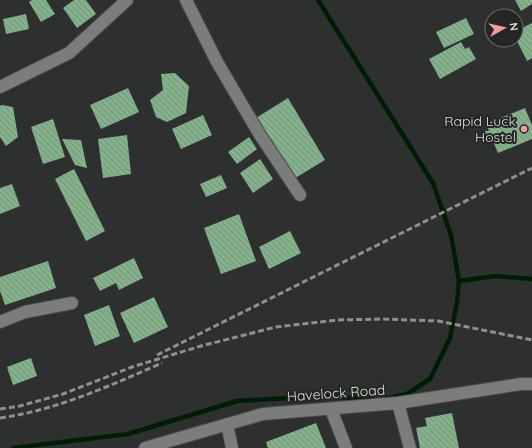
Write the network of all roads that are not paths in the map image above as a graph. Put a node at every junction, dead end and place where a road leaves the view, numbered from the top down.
1 (127, 0) edge
2 (186, 0) edge
3 (0, 87) edge
4 (300, 194) dead end
5 (72, 303) dead end
6 (0, 322) edge
7 (532, 384) edge
8 (398, 403) junction
9 (332, 409) junction
10 (227, 424) junction
11 (145, 448) edge
12 (232, 448) edge
13 (346, 448) edge
14 (410, 448) edge

1 - 3 street
2 - 4 street
5 - 6 street
7 - 8 street, Havelock Road
8 - 9 street, Havelock Road
8 - 14 street
9 - 10 street, Havelock Road
9 - 13 street
10 - 11 street, Havelock Road
10 - 12 street

